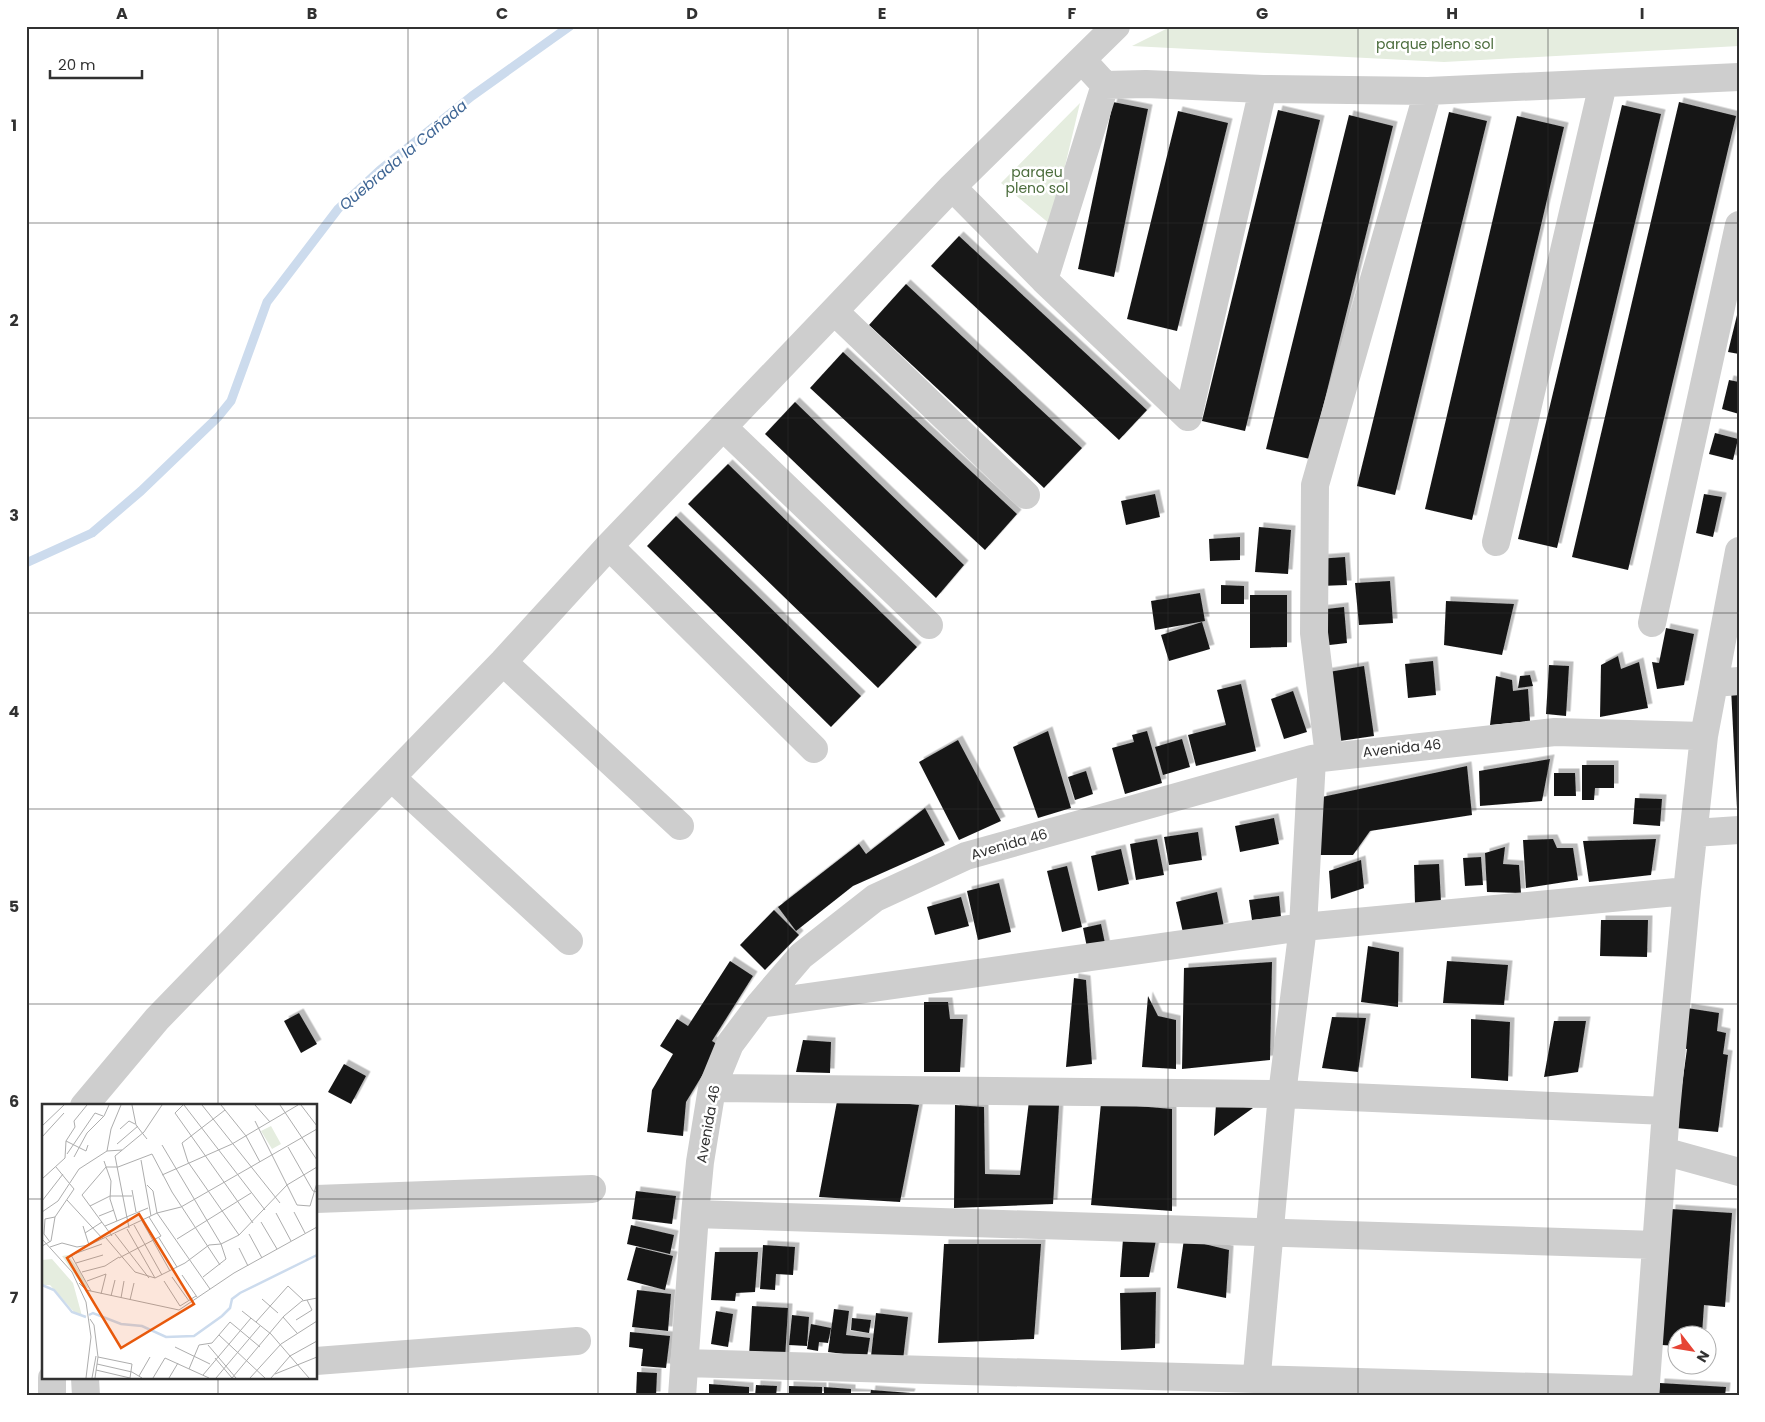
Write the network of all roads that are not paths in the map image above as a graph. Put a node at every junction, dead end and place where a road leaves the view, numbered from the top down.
1 (1116, 26) edge
2 (1082, 60) junction
3 (1739, 77) edge
4 (1603, 84) junction
5 (1105, 85) junction
6 (1263, 89) junction
7 (1428, 91) junction
8 (952, 187) junction
9 (1739, 225) edge
10 (1044, 280) junction
11 (834, 311) junction
12 (723, 427) junction
13 (1026, 495) dead end
14 (1496, 542) dead end
15 (609, 546) junction
16 (1739, 551) edge
17 (1652, 623) dead end
18 (929, 625) dead end
19 (503, 662) junction
20 (1727, 682) edge
21 (1704, 736) junction
22 (814, 749) dead end
23 (1320, 758) junction
24 (392, 778) junction
25 (680, 826) dead end
26 (1739, 830) edge
27 (1694, 833) junction
28 (1687, 891) junction
29 (1303, 927) junction
30 (569, 941) dead end
31 (760, 1004) junction
32 (712, 1088) junction
33 (1282, 1094) junction
34 (86, 1104) edge
35 (1666, 1111) junction
36 (1663, 1151) junction
37 (1739, 1172) edge
38 (592, 1189) dead end
39 (318, 1199) edge
40 (695, 1214) junction
41 (1270, 1233) junction
42 (1656, 1245) junction
43 (577, 1341) dead end
44 (318, 1361) edge
45 (684, 1363) junction
46 (52, 1380) edge
47 (86, 1380) edge
48 (1255, 1387) edge
49 (1645, 1393) edge
50 (52, 1396) edge
51 (86, 1396) edge
52 (682, 1396) edge

1 - 2 street
2 - 5 street
2 - 8 street
3 - 4 street
4 - 7 street
4 - 14 street
5 - 6 street
5 - 10 street
6 - 7 street
6 - 10 street
7 - 23 street
8 - 10 street
8 - 11 street
9 - 17 street
11 - 12 street
11 - 13 street
12 - 15 street
12 - 18 street
15 - 19 street
15 - 22 street
16 - 20 street
19 - 24 street
19 - 25 street
20 - 21 street
21 - 23 street, Avenida 46
21 - 27 street
23 - 29 street
23 - 31 street, Avenida 46
24 - 30 street
24 - 34 street
26 - 27 street
27 - 28 street
28 - 29 street
28 - 35 street
29 - 31 street
29 - 33 street
31 - 32 street, Avenida 46
32 - 33 street
32 - 40 street, Avenida 46
33 - 35 street
33 - 41 street
35 - 36 street
36 - 37 street
36 - 42 street
38 - 39 street
40 - 41 street
40 - 45 street, Avenida 46
41 - 42 street
41 - 48 street
42 - 49 street
43 - 44 street
45 - 48 street
45 - 52 street, Avenida 46
46 - 50 street
47 - 51 street
48 - 49 street

